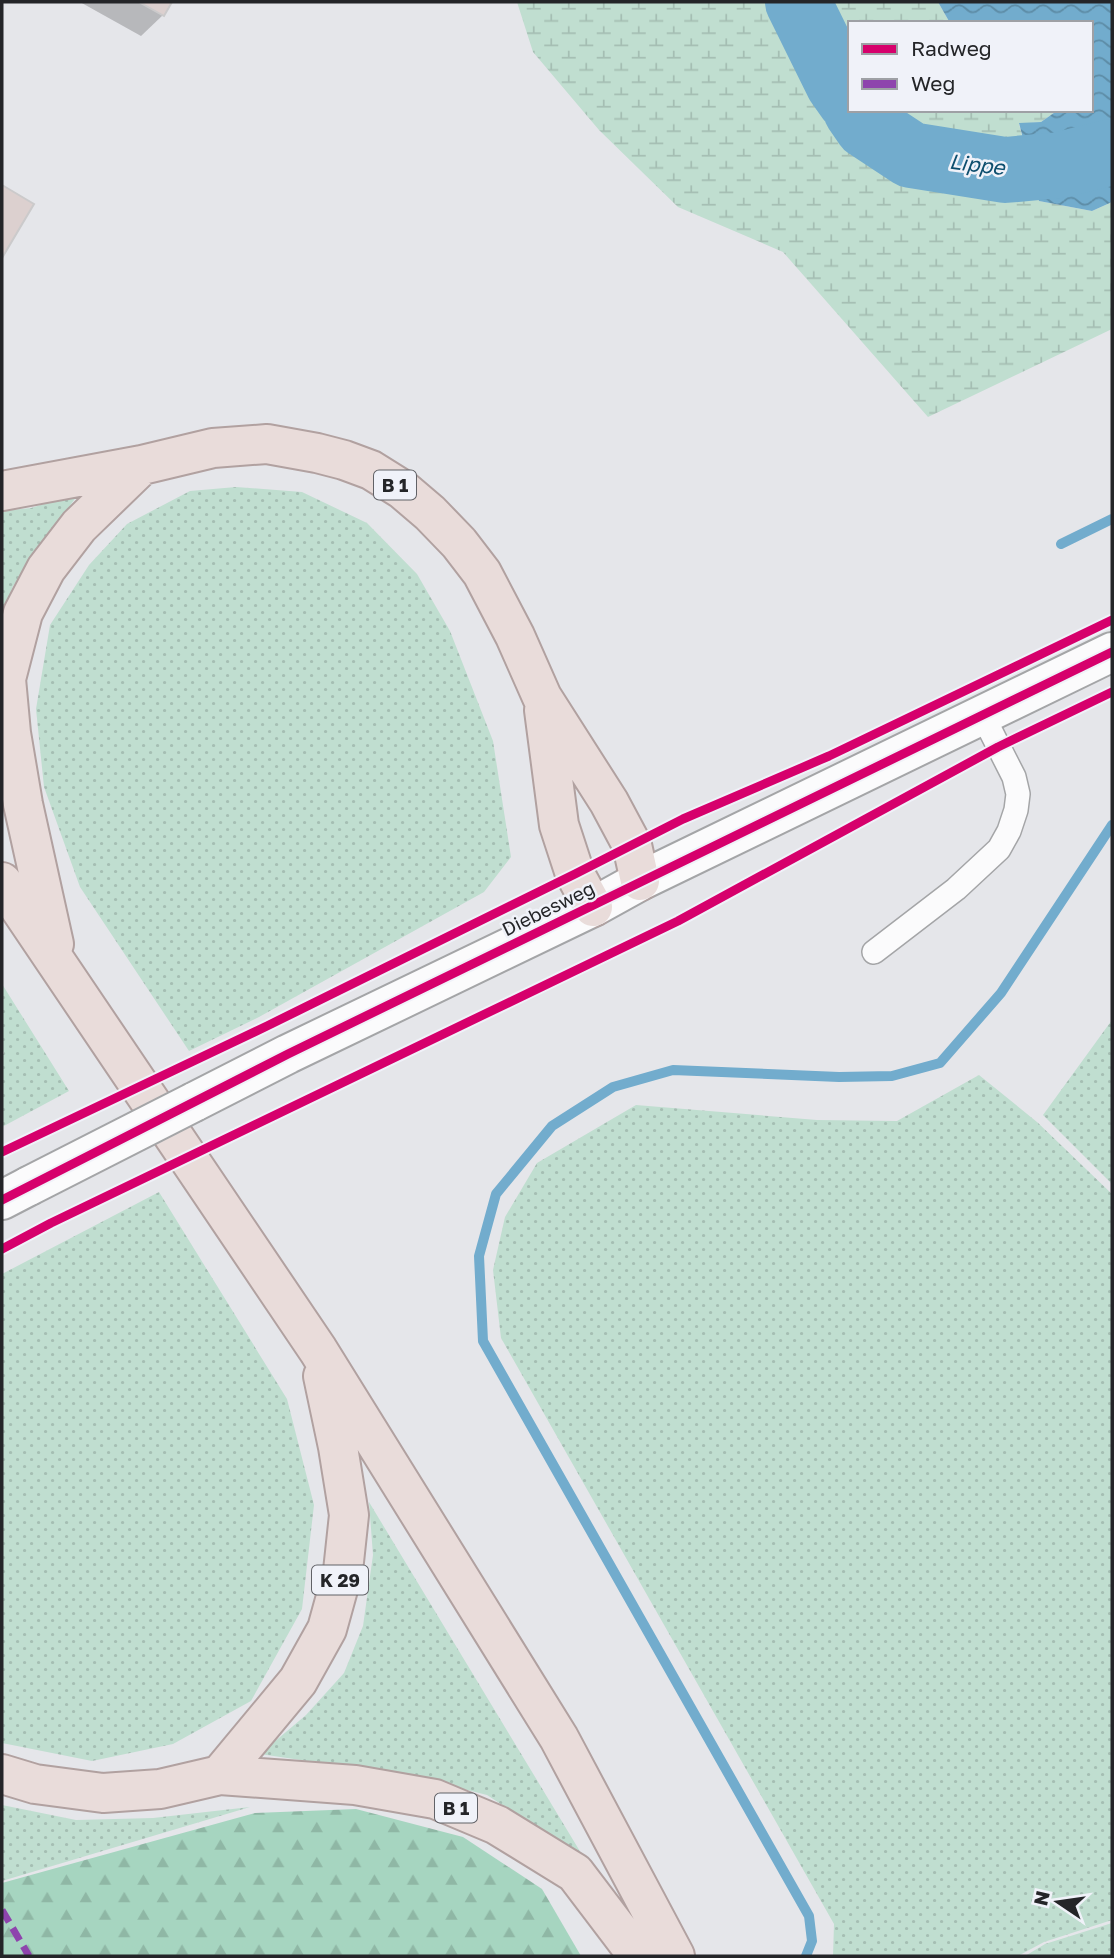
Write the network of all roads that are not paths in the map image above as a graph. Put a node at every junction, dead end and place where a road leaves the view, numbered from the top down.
1 (142, 466) junction
2 (2, 491) edge
3 (1112, 652) edge
4 (542, 697) junction
5 (982, 714) junction
6 (640, 881) junction
7 (2, 882) edge
8 (593, 907) junction
9 (874, 952) dead end
10 (58, 964) junction
11 (16, 1193) edge
12 (318, 1350) junction
13 (2, 1774) edge
14 (220, 1775) junction
15 (638, 1956) edge
16 (675, 1956) edge

1 - 2 highway, B 1
1 - 4 highway, B 1
1 - 10 highway
3 - 5 main road, Diebesweg
4 - 6 highway, B 1
4 - 8 highway, B 1
5 - 6 main road, Diebesweg
5 - 9 lane
6 - 8 main road, Diebesweg
7 - 10 highway
8 - 11 main road, Diebesweg, bridge
10 - 12 highway
12 - 14 highway, K 29
12 - 16 highway
13 - 14 highway, B 1
14 - 15 highway, B 1

